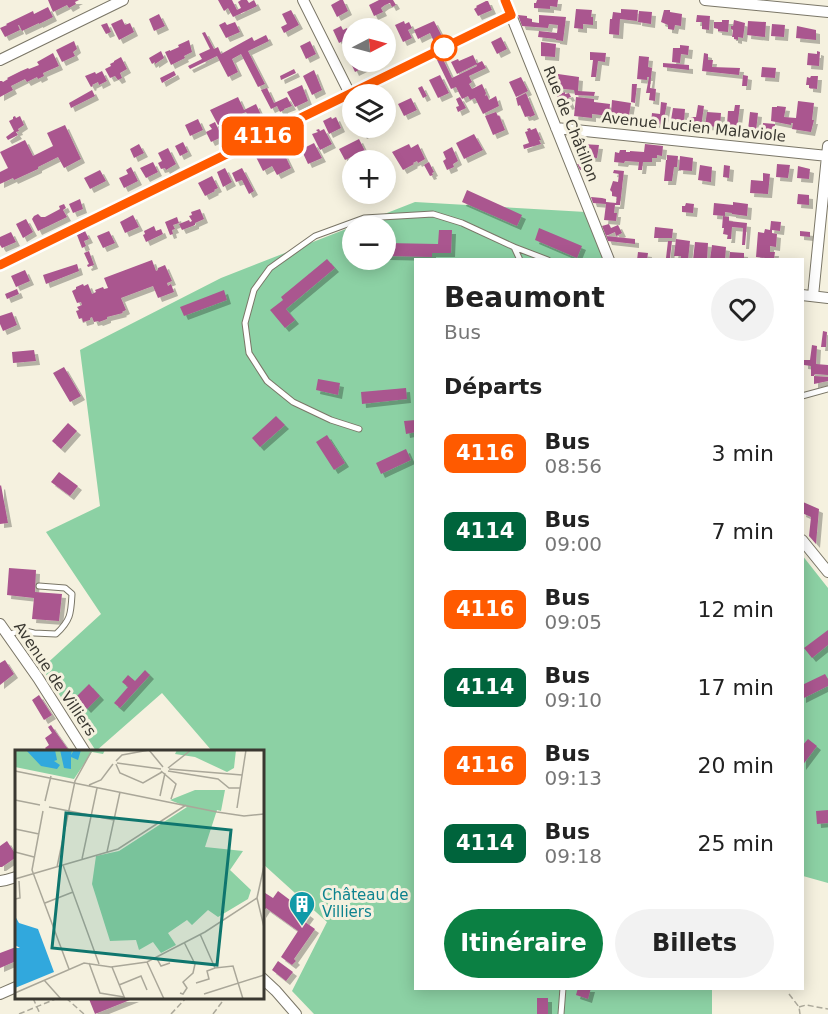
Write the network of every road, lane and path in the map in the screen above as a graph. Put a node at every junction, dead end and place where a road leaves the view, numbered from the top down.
1 (123, 0) edge
2 (303, 0) edge
3 (505, 0) edge
4 (705, 0) edge
5 (828, 12) edge
6 (511, 15) junction
7 (0, 60) edge
8 (345, 84) edge
9 (370, 84) edge
10 (342, 98) edge
11 (556, 128) junction
12 (828, 152) edge
13 (514, 247) junction
14 (519, 258) edge
15 (543, 258) edge
16 (608, 258) edge
17 (0, 265) edge
18 (808, 296) edge
19 (828, 298) edge
20 (828, 389) edge
21 (804, 395) edge
22 (359, 429) dead end
23 (804, 542) edge
24 (828, 572) edge
25 (39, 586) dead end
26 (0, 624) edge
27 (9, 637) junction
28 (0, 645) edge
29 (85, 750) edge
30 (15, 877) edge
31 (0, 881) edge
32 (264, 980) edge
33 (15, 987) edge
34 (563, 990) edge
35 (0, 994) edge
36 (789, 994) dead end
37 (34, 999) edge
38 (55, 999) edge
39 (67, 999) edge
40 (185, 999) edge
41 (224, 999) edge
42 (37, 1006) junction
43 (800, 1007) junction
44 (828, 1009) edge
45 (19, 1014) edge
46 (40, 1014) edge
47 (84, 1014) edge
48 (171, 1014) edge
49 (213, 1014) edge
50 (296, 1014) edge
51 (561, 1014) edge
52 (800, 1014) edge

1 - 7 street
2 - 8 street
3 - 6 street, Rue de Châtillon
4 - 5 street
6 - 9 street
6 - 11 street, Rue de Châtillon
10 - 17 street
11 - 12 street, Avenue Lucien Malaviole
11 - 16 street, Rue de Châtillon
12 - 18 street
13 - 14 lane
13 - 15 lane
13 - 22 lane
18 - 19 street
20 - 21 lane
23 - 24 street
25 - 27 lane
26 - 27 street, Avenue de Villiers
27 - 28 street
27 - 29 street, Avenue de Villiers
30 - 31 street
32 - 50 street
33 - 35 street
34 - 51 lane
36 - 43 path
37 - 42 path
38 - 42 path
39 - 47 path
40 - 48 path
41 - 49 path
42 - 45 path
42 - 46 path
43 - 44 path
43 - 52 path

